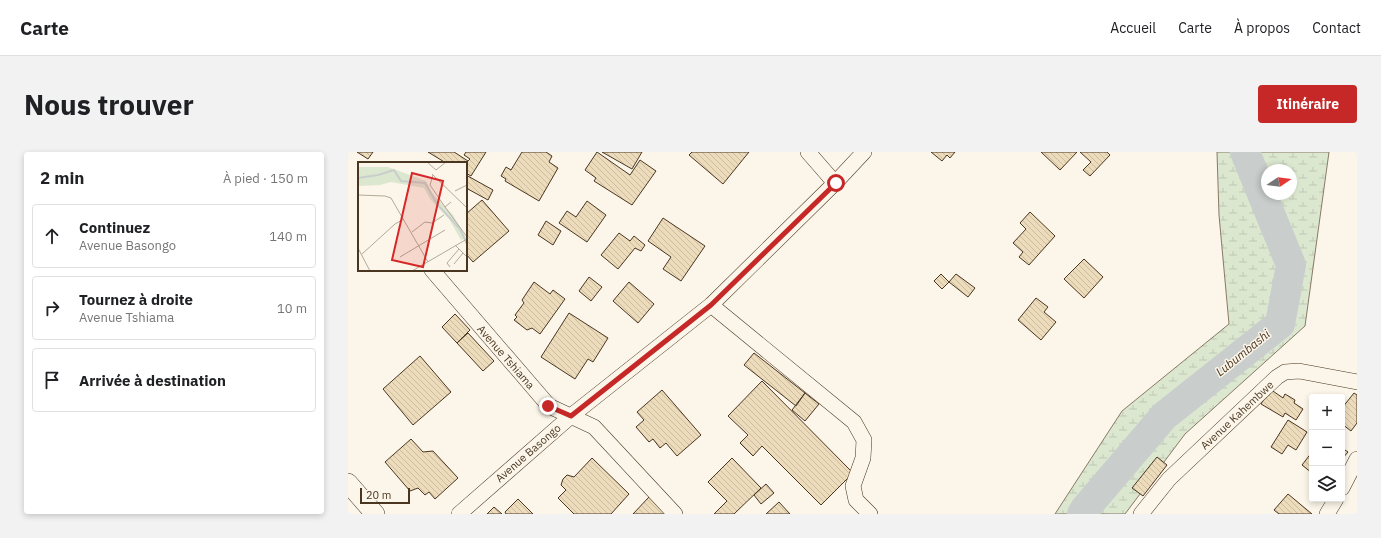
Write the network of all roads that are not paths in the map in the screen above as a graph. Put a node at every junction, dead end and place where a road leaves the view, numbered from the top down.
1 (808, 152) edge
2 (864, 152) edge
3 (836, 183) junction
4 (433, 271) edge
5 (711, 305) junction
6 (1357, 382) edge
7 (571, 416) junction
8 (1357, 459) edge
9 (1345, 482) edge
10 (348, 483) edge
11 (1334, 502) edge
12 (375, 514) edge
13 (459, 514) edge
14 (675, 514) edge
15 (870, 514) edge
16 (1142, 514) edge
17 (1327, 514) edge

1 - 3 street
2 - 3 street, Avenue Basongo
3 - 5 street, Avenue Basongo
4 - 7 street, Avenue Tshiama
5 - 7 street, Avenue Basongo
5 - 15 street
6 - 16 street, Avenue Kahembwe
7 - 13 street, Avenue Basongo
7 - 14 street, Avenue Tshiama
8 - 9 street
10 - 12 street
11 - 17 street

